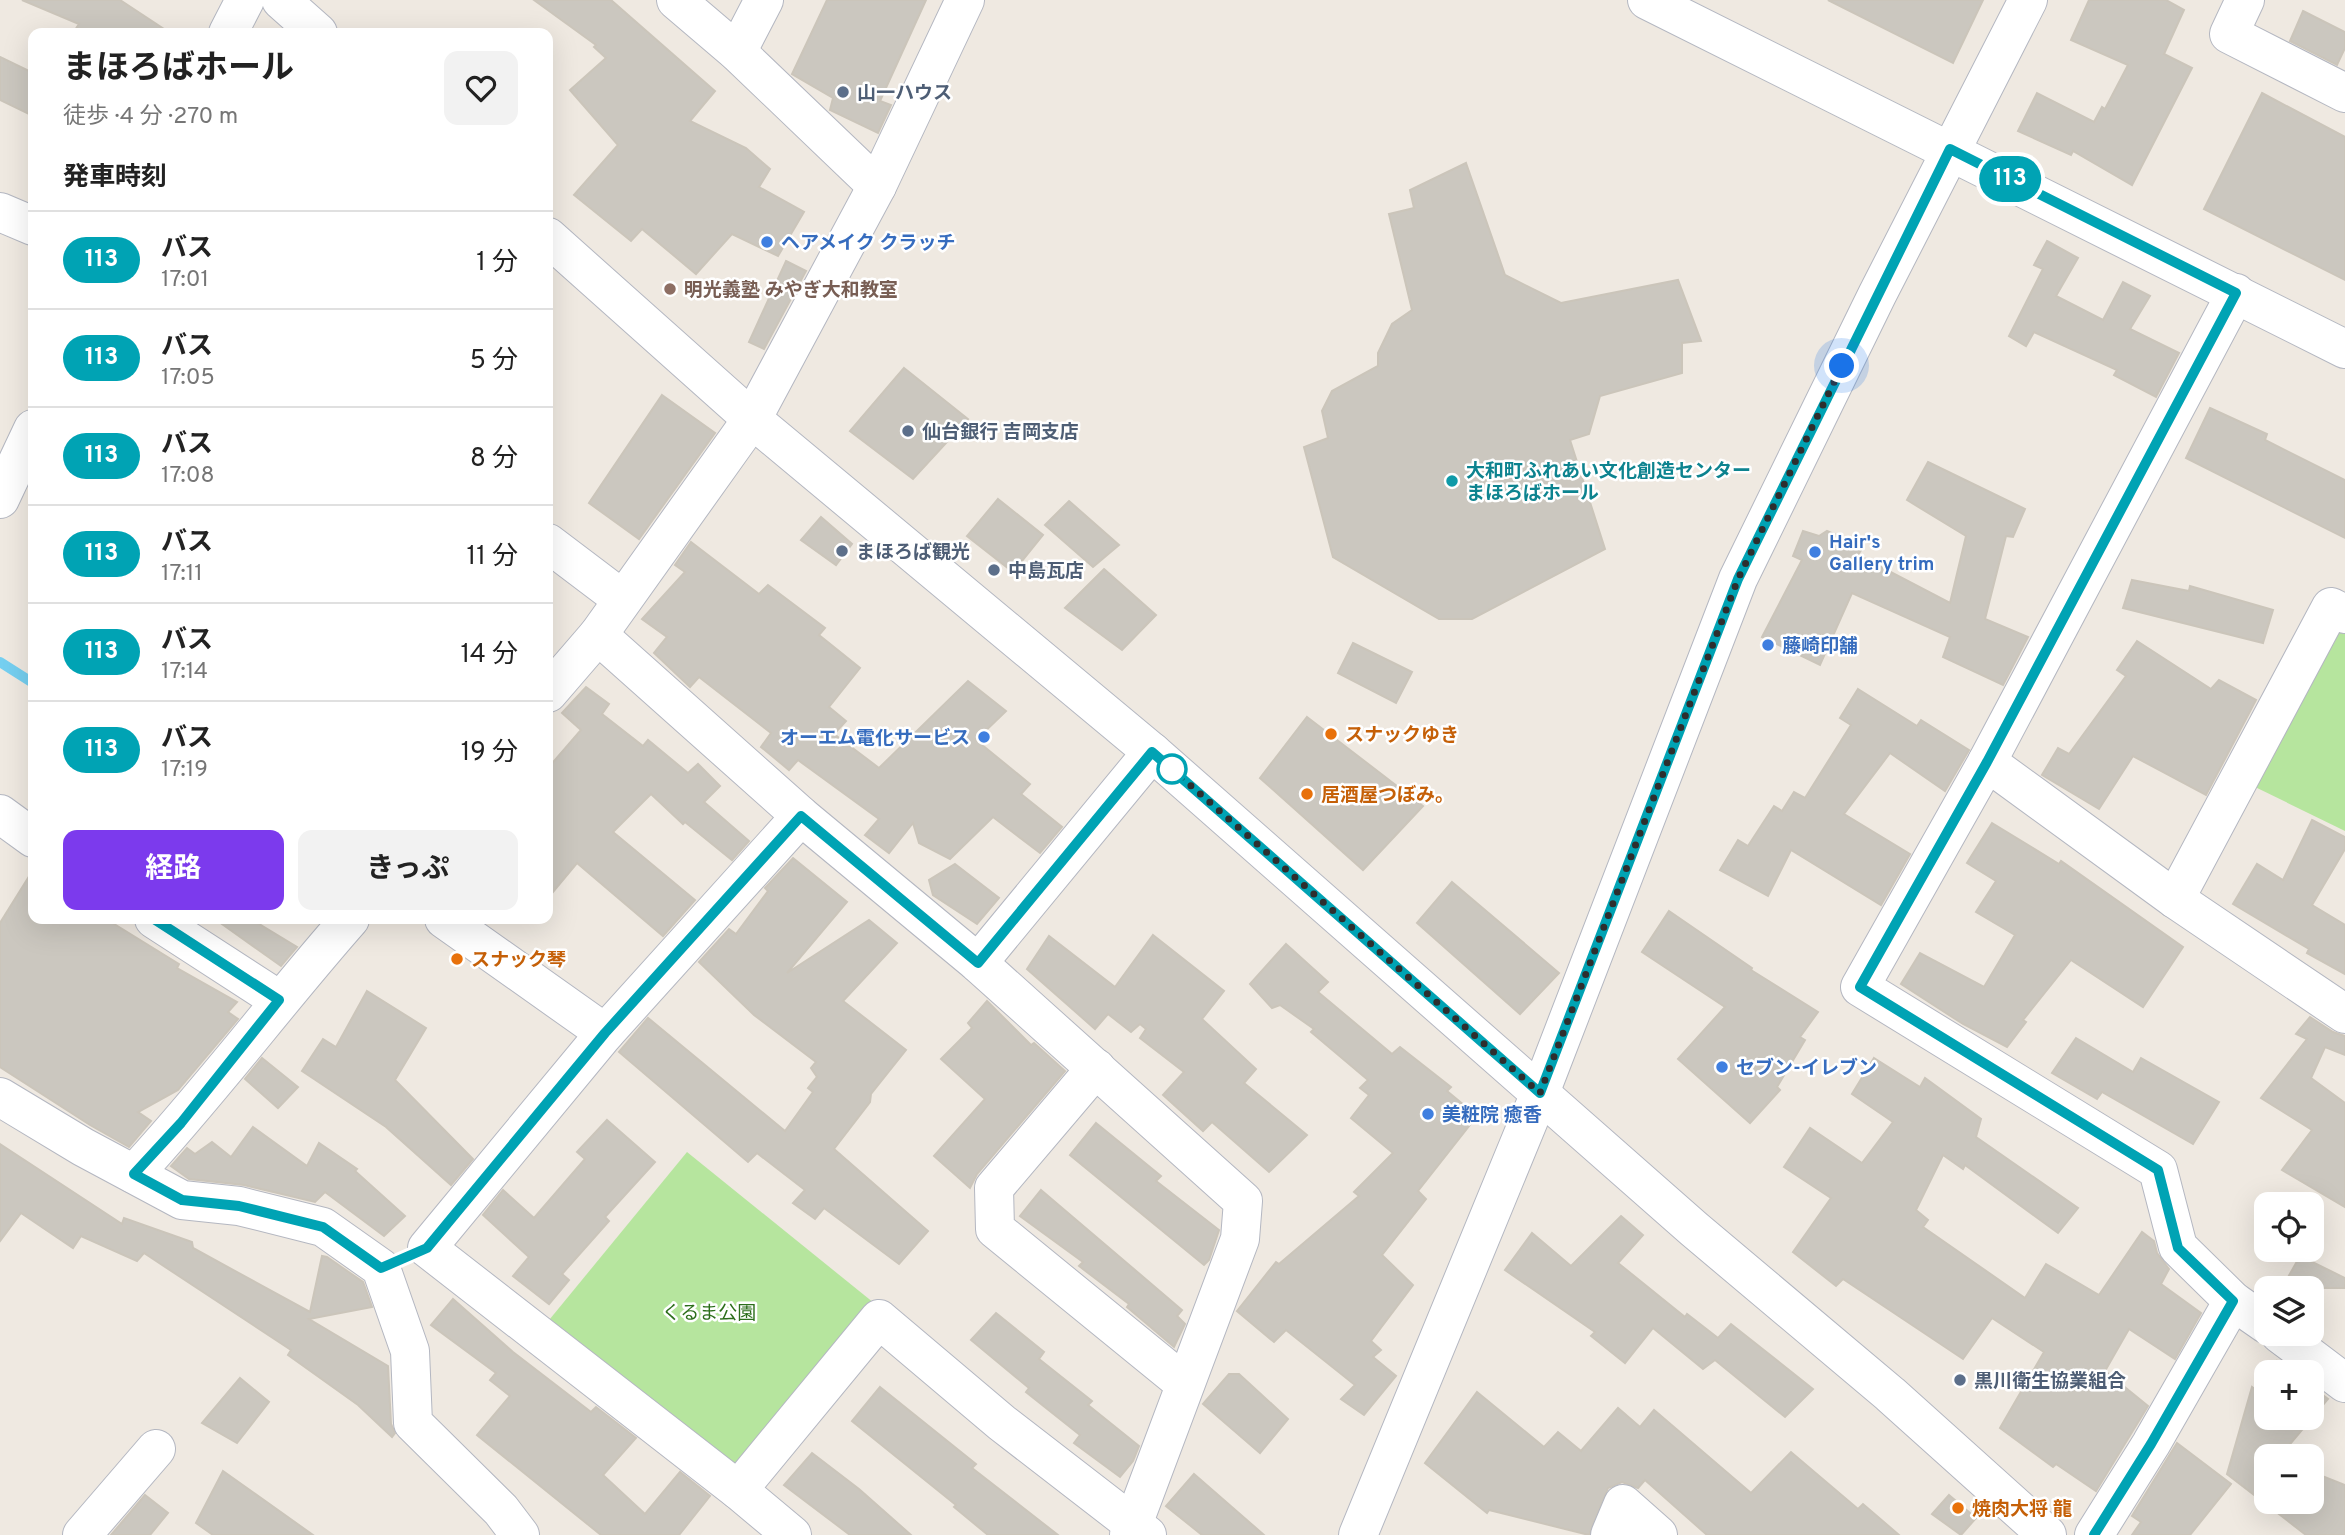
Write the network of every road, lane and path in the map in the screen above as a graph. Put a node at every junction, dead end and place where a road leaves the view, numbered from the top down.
1 (245, 0) edge
2 (281, 0) edge
3 (676, 0) edge
4 (764, 0) edge
5 (965, 0) edge
6 (1647, 0) edge
7 (2028, 0) edge
8 (2245, 0) edge
9 (231, 28) edge
10 (312, 28) edge
11 (737, 52) junction
12 (2345, 93) edge
13 (1950, 149) junction
14 (877, 186) junction
15 (0, 212) edge
16 (28, 224) edge
17 (553, 241) edge
18 (2236, 293) junction
19 (2345, 349) edge
20 (752, 419) junction
21 (28, 440) edge
22 (0, 499) edge
23 (553, 547) edge
24 (622, 599) junction
25 (2345, 614) edge
26 (598, 635) junction
27 (553, 687) edge
28 (1152, 752) junction
29 (1987, 762) junction
30 (0, 814) edge
31 (801, 816) junction
32 (28, 834) edge
33 (2175, 899) junction
34 (162, 924) edge
35 (346, 924) edge
36 (451, 924) edge
37 (978, 963) junction
38 (279, 1000) junction
39 (2345, 1014) edge
40 (605, 1033) junction
41 (1096, 1068) junction
42 (1540, 1093) junction
43 (0, 1097) edge
44 (134, 1174) junction
45 (427, 1248) junction
46 (381, 1268) junction
47 (2233, 1301) junction
48 (2254, 1316) edge
49 (2296, 1346) edge
50 (2345, 1383) edge
51 (1185, 1384) junction
52 (156, 1449) dead end
53 (738, 1490) junction
54 (1136, 1531) edge
55 (82, 1535) edge
56 (520, 1535) edge
57 (792, 1535) edge
58 (1358, 1535) edge
59 (1610, 1535) edge
60 (1658, 1535) edge
61 (2047, 1535) edge
62 (2094, 1535) edge

1 - 9 street
2 - 10 street
3 - 11 street
4 - 11 street
5 - 14 street
6 - 13 street
7 - 13 street
8 - 12 street
11 - 14 street
13 - 18 street
13 - 42 street
14 - 20 street
15 - 16 street
17 - 20 street
18 - 19 street
18 - 29 street
20 - 24 street
20 - 28 street
21 - 22 street
23 - 24 street
24 - 26 street
25 - 33 street
26 - 27 street
26 - 31 street
28 - 37 street
28 - 42 street
29 - 33 street
29 - 47 street
30 - 32 street
31 - 37 street
31 - 40 street
33 - 39 street
34 - 38 street
35 - 38 street
36 - 40 street
37 - 41 street
38 - 44 street
40 - 45 street
41 - 51 street
41 - 51 street
42 - 58 street
42 - 61 street
43 - 44 street
44 - 46 street
45 - 46 street
45 - 53 street
46 - 56 street
47 - 48 street
47 - 62 street
49 - 50 street
51 - 54 street
52 - 55 street
53 - 54 street
53 - 57 street
59 - 60 street

